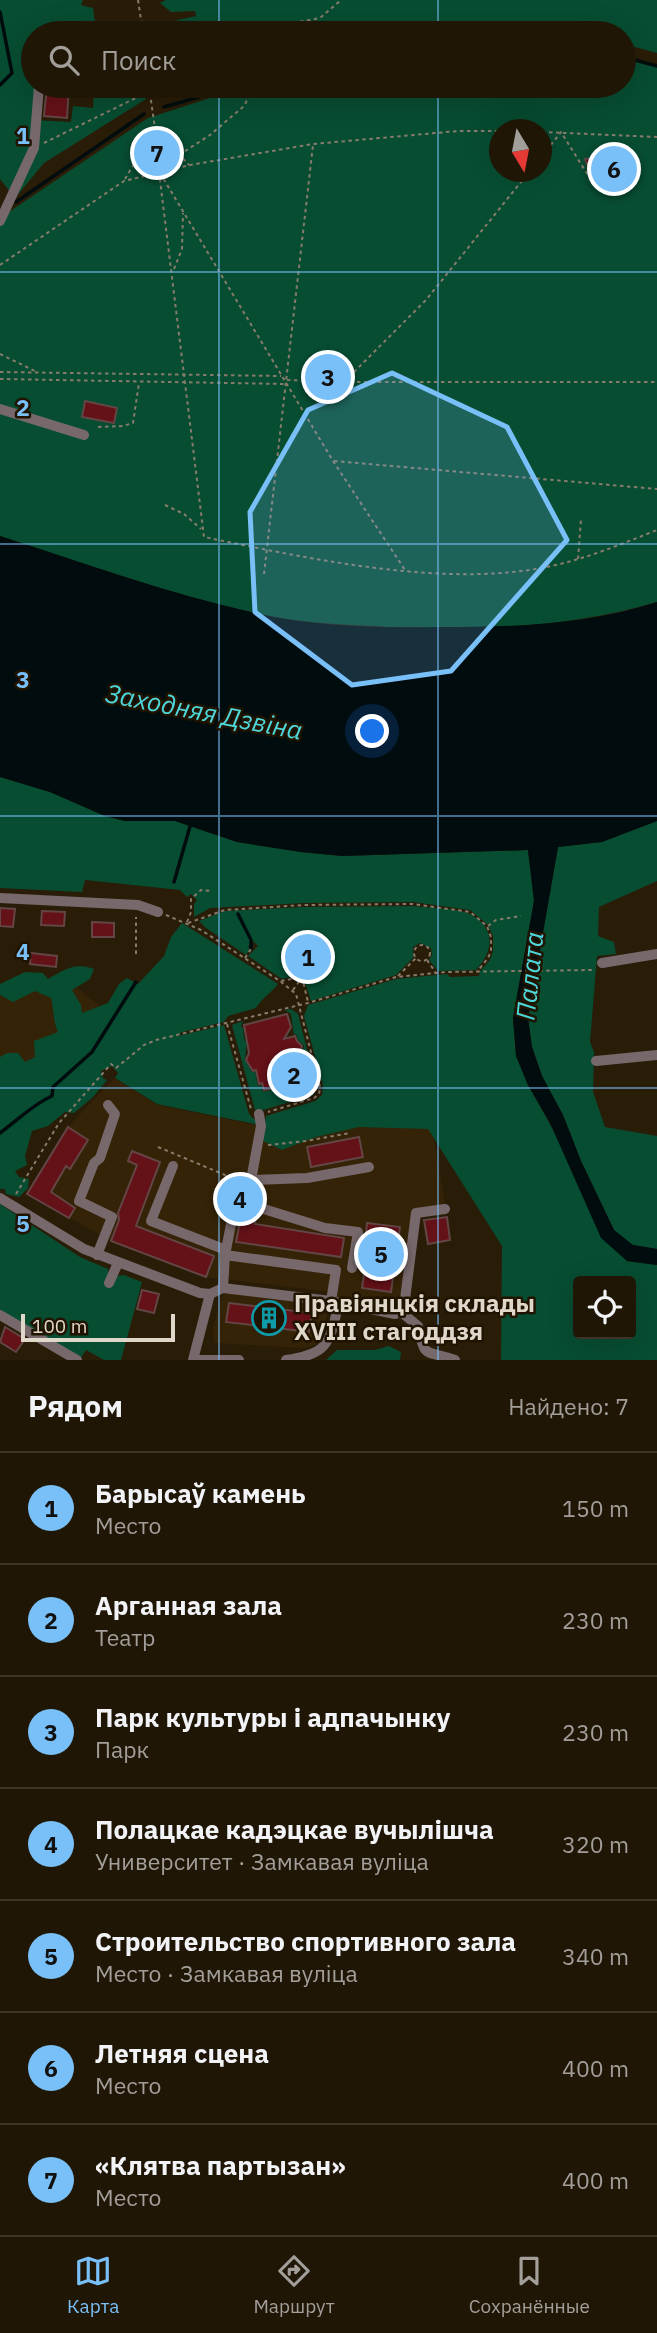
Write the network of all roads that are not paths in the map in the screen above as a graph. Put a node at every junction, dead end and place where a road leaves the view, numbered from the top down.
1 (38, 98) edge
2 (0, 221) edge
3 (0, 409) edge
4 (84, 435) dead end
5 (0, 898) edge
6 (158, 912) road end
7 (657, 954) edge
8 (602, 967) road end
9 (657, 1055) edge
10 (596, 1061) dead end
11 (108, 1105) dead end
12 (259, 1114) road end
13 (173, 1166) dead end
14 (369, 1167) dead end
15 (249, 1182) junction
16 (5, 1201) edge
17 (238, 1201) junction
18 (445, 1209) dead end
19 (226, 1252) junction
20 (97, 1255) junction
21 (118, 1263) junction
22 (352, 1268) dead end
23 (109, 1283) dead end
24 (223, 1288) junction
25 (210, 1294) junction
26 (331, 1301) junction
27 (402, 1313) junction
28 (336, 1314) dead end
29 (0, 1315) edge
30 (77, 1360) edge
31 (195, 1360) edge
32 (239, 1360) edge
33 (286, 1360) edge
34 (455, 1360) edge

1 - 2 street
3 - 4 street
5 - 6 street
7 - 8 street
9 - 10 street
11 - 20 street
12 - 15 street
13 - 19 street
14 - 15 street
15 - 17 street
16 - 20 street
17 - 19 street
17 - 22 street
18 - 27 street
19 - 24 street
19 - 26 street
20 - 21 street
21 - 23 street
21 - 25 street
24 - 25 street
24 - 26 street
25 - 31 street
26 - 27 street
27 - 34 street
28 - 33 street
29 - 30 street
31 - 32 street

